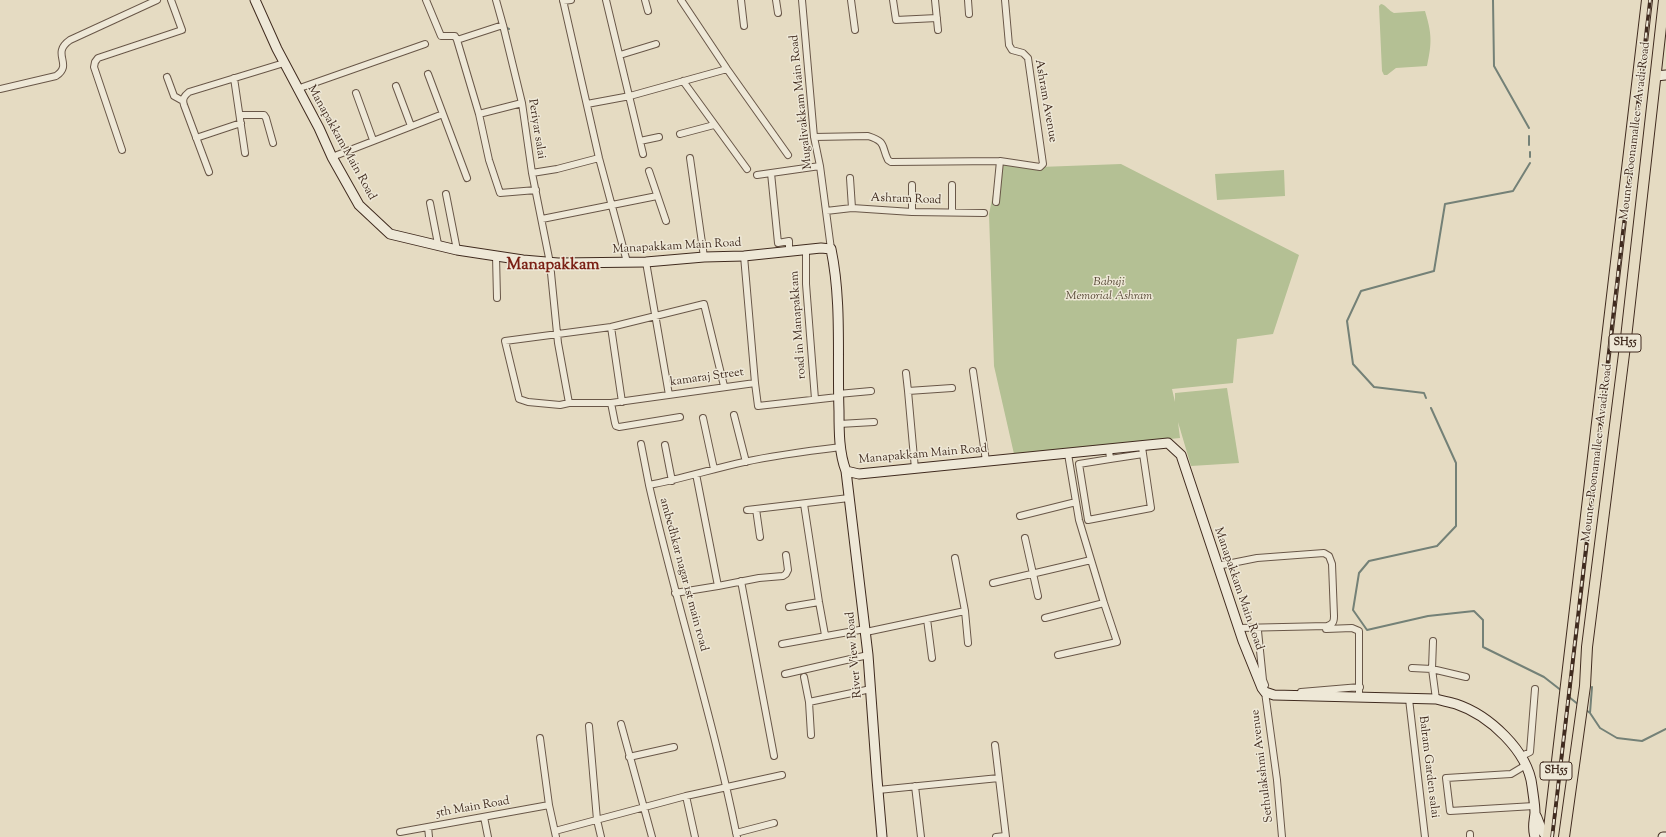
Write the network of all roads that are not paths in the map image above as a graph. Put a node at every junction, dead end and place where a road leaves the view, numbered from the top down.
1 (157, 0) edge
2 (171, 0) edge
3 (255, 0) edge
4 (426, 0) edge
5 (496, 0) edge
6 (571, 0) edge
7 (606, 0) edge
8 (645, 0) edge
9 (681, 0) edge
10 (741, 0) edge
11 (776, 0) edge
12 (802, 0) edge
13 (851, 0) edge
14 (893, 0) edge
15 (935, 0) edge
16 (968, 0) edge
17 (1005, 0) edge
18 (1647, 0) edge
19 (1664, 0) edge
20 (563, 1) edge
21 (148, 2) edge
22 (648, 11) dead end
23 (778, 13) dead end
24 (969, 14) dead end
25 (937, 18) junction
26 (503, 25) junction
27 (744, 26) dead end
28 (854, 30) dead end
29 (938, 30) dead end
30 (457, 40) junction
31 (425, 44) dead end
32 (656, 44) dead end
33 (620, 55) junction
34 (284, 63) junction
35 (727, 69) junction
36 (428, 74) dead end
37 (1666, 75) edge
38 (1656, 76) junction
39 (167, 77) dead end
40 (234, 78) junction
41 (683, 81) junction
42 (396, 86) dead end
43 (0, 89) edge
44 (297, 89) junction
45 (356, 93) dead end
46 (630, 96) junction
47 (183, 101) junction
48 (522, 103) junction
49 (587, 104) junction
50 (443, 114) junction
51 (479, 114) junction
52 (240, 115) junction
53 (241, 123) junction
54 (714, 124) junction
55 (411, 126) junction
56 (680, 134) dead end
57 (658, 137) dead end
58 (814, 137) junction
59 (196, 138) junction
60 (373, 140) junction
61 (640, 141) junction
62 (273, 143) dead end
63 (122, 150) dead end
64 (245, 153) dead end
65 (643, 154) dead end
66 (788, 156) dead end
67 (332, 157) junction
68 (600, 158) junction
69 (690, 158) dead end
70 (1000, 161) junction
71 (820, 166) junction
72 (747, 169) dead end
73 (650, 171) dead end
74 (209, 172) dead end
75 (532, 173) junction
76 (771, 173) junction
77 (757, 175) dead end
78 (467, 178) dead end
79 (850, 178) dead end
80 (912, 185) dead end
81 (952, 185) dead end
82 (536, 190) junction
83 (446, 194) dead end
84 (657, 196) junction
85 (996, 202) dead end
86 (430, 203) dead end
87 (612, 204) junction
88 (852, 208) junction
89 (826, 211) junction
90 (912, 212) junction
91 (952, 212) junction
92 (984, 213) dead end
93 (542, 219) junction
94 (666, 222) dead end
95 (438, 244) junction
96 (806, 249) junction
97 (831, 249) junction
98 (458, 250) junction
99 (789, 251) junction
100 (496, 256) junction
101 (744, 256) junction
102 (704, 257) junction
103 (627, 262) junction
104 (646, 262) junction
105 (550, 263) junction
106 (498, 298) dead end
107 (656, 315) junction
108 (611, 327) junction
109 (557, 334) junction
110 (973, 371) dead end
111 (906, 373) dead end
112 (755, 383) junction
113 (724, 386) junction
114 (952, 388) dead end
115 (871, 391) dead end
116 (908, 391) junction
117 (668, 395) junction
118 (838, 395) junction
119 (815, 399) junction
120 (622, 402) junction
121 (569, 403) junction
122 (611, 403) junction
123 (734, 415) dead end
124 (680, 417) dead end
125 (703, 418) dead end
126 (874, 422) dead end
127 (839, 424) junction
128 (641, 444) dead end
129 (665, 445) dead end
130 (841, 447) junction
131 (1109, 450) junction
132 (1143, 450) junction
133 (1068, 454) junction
134 (1110, 459) junction
135 (986, 461) junction
136 (746, 462) junction
137 (714, 469) junction
138 (915, 469) junction
139 (846, 471) junction
140 (696, 474) junction
141 (672, 481) junction
142 (648, 485) junction
143 (849, 498) junction
144 (1076, 502) junction
145 (804, 504) junction
146 (756, 509) junction
147 (747, 510) dead end
148 (1020, 516) dead end
149 (760, 537) dead end
150 (1025, 538) dead end
151 (786, 555) dead end
152 (955, 558) dead end
153 (1091, 560) junction
154 (1217, 566) junction
155 (1033, 573) junction
156 (741, 581) junction
157 (993, 582) dead end
158 (718, 586) junction
159 (675, 592) junction
160 (1038, 596) dead end
161 (818, 602) junction
162 (1104, 604) junction
163 (789, 607) dead end
164 (965, 611) junction
165 (1045, 618) dead end
166 (926, 619) junction
167 (866, 630) junction
168 (1239, 630) junction
169 (1258, 631) junction
170 (825, 635) junction
171 (1433, 641) dead end
172 (968, 643) dead end
173 (782, 644) dead end
174 (868, 655) junction
175 (1058, 655) dead end
176 (932, 658) dead end
177 (1412, 668) dead end
178 (1432, 669) junction
179 (785, 674) dead end
180 (804, 677) dead end
181 (1466, 677) dead end
182 (871, 689) junction
183 (1536, 689) dead end
184 (1360, 691) junction
185 (1266, 692) junction
186 (1409, 699) junction
187 (1436, 699) junction
188 (809, 702) junction
189 (621, 724) dead end
190 (589, 726) dead end
191 (811, 735) dead end
192 (540, 738) dead end
193 (995, 745) dead end
194 (674, 747) dead end
195 (774, 756) dead end
196 (629, 757) junction
197 (1524, 760) junction
198 (782, 774) dead end
199 (999, 778) junction
200 (727, 786) junction
201 (915, 786) junction
202 (878, 790) junction
203 (686, 796) junction
204 (549, 805) junction
205 (643, 807) junction
206 (1534, 810) junction
207 (484, 817) junction
208 (597, 820) junction
209 (774, 823) dead end
210 (428, 827) junction
211 (400, 832) dead end
212 (555, 834) edge
213 (736, 835) edge
214 (1006, 836) edge
215 (430, 837) edge
216 (488, 837) edge
217 (601, 837) edge
218 (652, 837) edge
219 (695, 837) edge
220 (882, 837) edge
221 (921, 837) edge
222 (996, 837) edge
223 (1282, 837) edge
224 (1426, 837) edge
225 (1535, 837) edge
226 (1548, 837) edge
227 (1564, 837) edge
228 (1663, 837) edge
229 (1666, 837) edge

1 - 21 street
2 - 63 street
3 - 34 main road, Manapakkam Main Road
4 - 30 street
5 - 26 street, Periyar salai
6 - 20 street
7 - 33 street
8 - 22 street
9 - 35 street
10 - 27 street
11 - 23 street
12 - 58 street, Mugalivakkam Main Road
13 - 28 street
14 - 25 street
15 - 25 street
16 - 24 street
17 - 70 street, Ashram Avenue
18 - 226 main road, Mount - Poonamallee - Avadi Road / SH55
19 - 38 main road, Mount - Poonamallee - Avadi Road / SH55
20 - 49 street
21 - 43 street
25 - 29 street
26 - 30 street
26 - 48 street, Periyar salai
30 - 51 street
31 - 44 street
32 - 33 street
33 - 46 street
34 - 40 street
34 - 44 main road, Manapakkam Main Road
35 - 41 street
35 - 66 street
36 - 50 street
37 - 38 main road
38 - 227 main road, Mount - Poonamallee - Avadi Road / SH55
39 - 47 street
40 - 47 street
40 - 52 street
41 - 46 street
41 - 54 street
42 - 55 street
44 - 67 main road, Manapakkam Main Road
45 - 60 street
46 - 49 street
46 - 61 street
47 - 59 street
48 - 51 street
48 - 75 street, Periyar salai
49 - 68 street
50 - 55 street
50 - 78 street
51 - 82 street
52 - 53 street
52 - 62 street
53 - 59 street
53 - 64 street
54 - 56 street
54 - 72 street
55 - 60 street
57 - 61 street
58 - 70 street
58 - 71 street, Mugalivakkam Main Road
59 - 74 street
60 - 67 street
61 - 65 street
67 - 95 main road, Manapakkam Main Road
68 - 75 street
68 - 87 street
69 - 102 street
70 - 85 street
71 - 76 street
71 - 89 street, Mugalivakkam Main Road
73 - 84 street
75 - 82 street, Periyar salai
76 - 77 street
76 - 99 street
79 - 88 street
80 - 90 street
81 - 91 street
82 - 93 street, Periyar salai
83 - 98 street
84 - 87 street
84 - 94 street
86 - 95 street
87 - 93 street
87 - 103 street
88 - 89 street, Ashram Road
88 - 90 street, Ashram Road
89 - 97 street, Mugalivakkam Main Road
90 - 91 street, Ashram Road
91 - 92 street, Ashram Road
93 - 105 street, Periyar salai
95 - 98 main road, Manapakkam Main Road
96 - 97 main road, Manapakkam Main Road
96 - 99 main road, Manapakkam Main Road
96 - 119 street, road in Manapakkam
97 - 118 main road, Manapakkam Main Road
98 - 100 main road, Manapakkam Main Road
99 - 101 main road, Manapakkam Main Road
100 - 105 main road, Manapakkam Main Road
100 - 106 street
101 - 102 main road, Manapakkam Main Road
101 - 112 street
102 - 104 main road, Manapakkam Main Road
103 - 104 main road, Manapakkam Main Road
103 - 105 main road, Manapakkam Main Road
104 - 107 street
105 - 109 street, Periyar salai
107 - 108 street
107 - 113 street
107 - 117 street
108 - 109 street
108 - 120 street
109 - 121 street, Periyar salai
109 - 121 street, kamaraj Street
110 - 135 street
111 - 116 street
112 - 113 street, kamaraj Street
112 - 119 street, kamaraj Street
113 - 117 street, kamaraj Street
114 - 116 street
115 - 118 street, kamaraj Street
116 - 138 street
117 - 120 street, kamaraj Street
118 - 119 street, kamaraj Street
118 - 127 main road, Manapakkam Main Road
120 - 122 street, kamaraj Street
121 - 122 street, kamaraj Street
122 - 124 street
123 - 136 street
125 - 137 street
126 - 127 street
127 - 130 main road, Manapakkam Main Road
128 - 142 street
129 - 141 street
130 - 136 street, ambedhkar nagar 1st main road
130 - 139 main road, Manapakkam Main Road
131 - 132 main road, Manapakkam Main Road
131 - 133 main road, Manapakkam Main Road
131 - 134 street
132 - 134 street
132 - 134 street
132 - 154 main road, Manapakkam Main Road
133 - 135 main road, Manapakkam Main Road
133 - 144 street
135 - 138 main road, Manapakkam Main Road
136 - 137 street, ambedhkar nagar 1st main road
137 - 140 street, ambedhkar nagar 1st main road
138 - 139 main road, Manapakkam Main Road
139 - 143 main road, River View Road
140 - 141 street, ambedhkar nagar 1st main road
140 - 158 street
141 - 142 street, ambedhkar nagar 1st main road
142 - 159 street, ambedhkar nagar 1st main road
143 - 145 street
143 - 167 main road, River View Road
144 - 148 street
144 - 153 street
145 - 146 street
145 - 161 street
146 - 147 street
146 - 149 street
150 - 155 street
151 - 156 street
152 - 164 street
153 - 155 street
153 - 162 street
154 - 168 main road, Manapakkam Main Road
154 - 168 street
155 - 157 street
155 - 160 street
156 - 158 street
156 - 195 street
158 - 159 street
159 - 200 street, ambedhkar nagar 1st main road
161 - 163 street
161 - 170 street
162 - 165 street
162 - 175 street
164 - 166 street
164 - 172 street
166 - 167 street
166 - 176 street
167 - 170 street
167 - 174 main road, River View Road
168 - 169 street
168 - 185 main road, Manapakkam Main Road
169 - 184 street
169 - 184 street
170 - 173 street
171 - 178 street
174 - 179 street
174 - 182 main road, River View Road
177 - 178 street
178 - 181 street
178 - 187 street
180 - 188 street
182 - 188 street
182 - 202 main road, River View Road
183 - 197 street
184 - 185 main road
184 - 186 main road
185 - 223 street, Sethulakshmi Avenue
186 - 187 main road
186 - 224 street, Balram Garden salai
187 - 197 main road
188 - 191 street
189 - 196 street
190 - 208 street
192 - 204 street
193 - 199 street
194 - 196 street
196 - 205 street
197 - 206 main road
197 - 206 street
198 - 200 street
199 - 201 street
199 - 214 street
200 - 203 street
200 - 213 street, ambedhkar nagar 1st main road
201 - 202 street
201 - 221 street
202 - 220 main road, River View Road
203 - 205 street
203 - 219 street
204 - 207 street, 5th Main Road
204 - 212 street
205 - 208 street
205 - 218 street
206 - 225 main road
206 - 226 main road
207 - 210 street, 5th Main Road
207 - 216 street
208 - 212 street
208 - 217 street
209 - 213 street
210 - 211 street, 5th Main Road
210 - 215 street
214 - 222 street
228 - 229 main road

